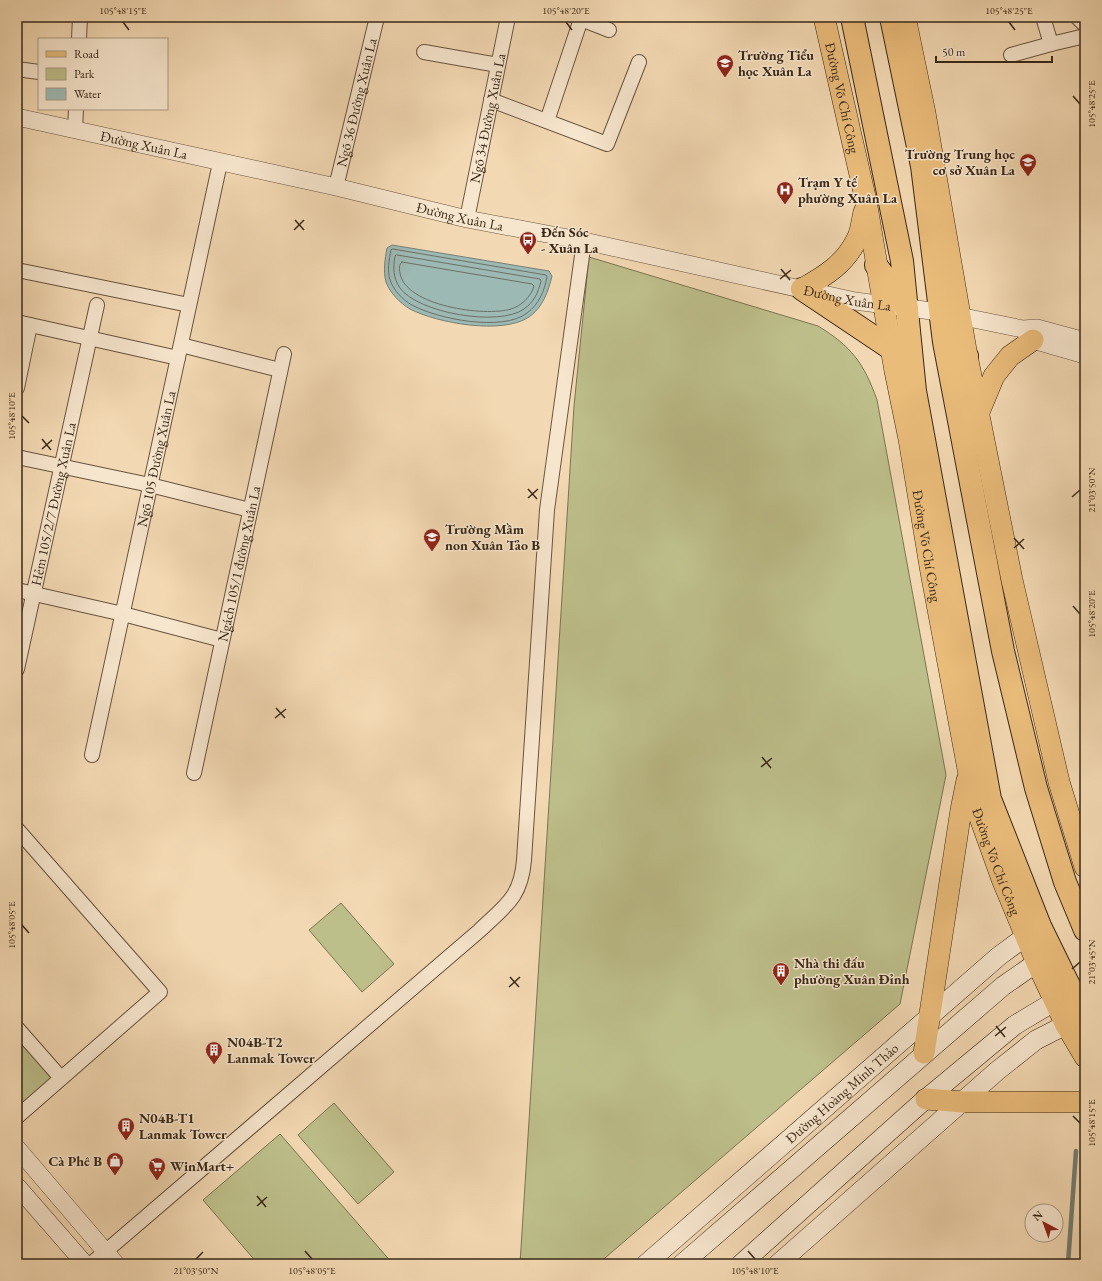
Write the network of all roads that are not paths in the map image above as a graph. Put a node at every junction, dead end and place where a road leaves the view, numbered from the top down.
1 (80, 17) edge
2 (377, 17) edge
3 (508, 17) edge
4 (824, 17) edge
5 (852, 17) edge
6 (891, 17) edge
7 (905, 17) edge
8 (1043, 17) edge
9 (1077, 17) edge
10 (579, 18) edge
11 (1085, 25) edge
12 (609, 30) dead end
13 (1085, 36) edge
14 (79, 38) edge
15 (1050, 44) junction
16 (424, 52) dead end
17 (1011, 55) dead end
18 (639, 62) dead end
19 (498, 65) junction
20 (17, 69) edge
21 (38, 72) edge
22 (491, 100) junction
23 (76, 110) edge
24 (17, 117) edge
25 (547, 121) junction
26 (75, 130) junction
27 (220, 163) junction
28 (336, 187) junction
29 (866, 201) junction
30 (467, 219) junction
31 (946, 226) junction
32 (584, 241) junction
33 (933, 247) junction
34 (876, 265) junction
35 (17, 270) edge
36 (802, 289) junction
37 (97, 305) dead end
38 (189, 305) junction
39 (883, 305) junction
40 (908, 309) junction
41 (939, 312) junction
42 (960, 316) junction
43 (23, 323) edge
44 (1028, 335) junction
45 (90, 338) junction
46 (1085, 341) edge
47 (891, 349) junction
48 (180, 351) junction
49 (284, 354) dead end
50 (1085, 354) edge
51 (967, 356) junction
52 (911, 362) junction
53 (280, 370) junction
54 (17, 388) edge
55 (979, 412) junction
56 (920, 416) junction
57 (909, 439) junction
58 (17, 457) edge
59 (60, 466) junction
60 (150, 485) junction
61 (250, 510) junction
62 (17, 590) edge
63 (34, 594) junction
64 (122, 614) junction
65 (222, 640) junction
66 (17, 669) edge
67 (92, 756) dead end
68 (194, 773) dead end
69 (969, 774) junction
70 (974, 801) junction
71 (17, 829) edge
72 (1008, 849) junction
73 (1085, 867) edge
74 (1085, 930) edge
75 (1033, 931) junction
76 (1045, 957) junction
77 (1063, 996) junction
78 (929, 1018) junction
79 (1078, 1020) edge
80 (17, 1028) edge
81 (924, 1053) junction
82 (1085, 1057) edge
83 (61, 1078) junction
84 (926, 1099) junction
85 (963, 1102) junction
86 (1085, 1102) edge
87 (17, 1117) edge
88 (17, 1148) edge
89 (17, 1186) edge
90 (105, 1252) junction
91 (85, 1264) edge
92 (90, 1264) edge
93 (116, 1264) edge
94 (646, 1264) edge
95 (682, 1264) edge
96 (741, 1264) edge
97 (778, 1264) edge

1 - 14 street
2 - 28 street, Ngõ 36 Đường Xuân La
3 - 19 street, Ngõ 34 Đường Xuân La
4 - 29 main road, Đường Võ Chí Công
5 - 40 highway, Đường Võ Chí Công
6 - 33 highway
7 - 31 main road
8 - 15 street
9 - 11 street
10 - 12 street
10 - 25 street
13 - 15 street
15 - 17 street
16 - 19 street
18 - 25 street
19 - 22 street, Ngõ 34 Đường Xuân La
20 - 21 street
22 - 25 street
22 - 30 street, Ngõ 34 Đường Xuân La
23 - 26 street
24 - 26 street, Đường Xuân La
26 - 27 street, Đường Xuân La
27 - 28 street, Đường Xuân La
27 - 38 street, Ngõ 105 Đường Xuân La
28 - 30 street, Đường Xuân La
29 - 34 main road, Đường Võ Chí Công
29 - 36 main road
30 - 32 street, Đường Xuân La
31 - 33 highway
31 - 42 main road
32 - 36 street, Đường Xuân La
32 - 90 street
33 - 41 highway
34 - 39 main road, Đường Võ Chí Công
34 - 40 highway
35 - 38 street
36 - 39 street, Đường Xuân La
36 - 47 highway
37 - 45 street, Hẻm 105/2/7 Đường Xuân La
38 - 48 street, Ngõ 105 Đường Xuân La
39 - 40 street, Đường Xuân La
39 - 47 main road, Đường Võ Chí Công
40 - 41 street, Đường Xuân La
40 - 52 highway, Đường Võ Chí Công
41 - 42 street, Đường Xuân La
41 - 51 highway
41 - 74 highway
42 - 44 street, Đường Xuân La
42 - 51 main road
43 - 45 street
43 - 54 street
44 - 46 street, Đường Xuân La
44 - 50 street, Đường Xuân La
44 - 55 main road
45 - 48 street
45 - 59 street, Hẻm 105/2/7 Đường Xuân La
47 - 52 highway
47 - 57 main road, Đường Võ Chí Công
48 - 53 street
48 - 60 street, Ngõ 105 Đường Xuân La
49 - 53 street, Ngách 105/1 đường Xuân La
51 - 55 main road
52 - 56 highway, Đường Võ Chí Công
53 - 61 street, Ngách 105/1 đường Xuân La
55 - 73 main road
56 - 57 highway
56 - 72 highway, Đường Võ Chí Công
57 - 69 main road, Đường Võ Chí Công
58 - 59 street
59 - 60 street
59 - 63 street, Hẻm 105/2/7 Đường Xuân La
60 - 61 street
60 - 64 street, Ngõ 105 Đường Xuân La
61 - 65 street, Ngách 105/1 đường Xuân La
62 - 63 street
63 - 64 street
63 - 66 street, Hẻm 105/2/7 Đường Xuân La
64 - 65 street
64 - 67 street, Ngõ 105 Đường Xuân La
65 - 68 street, Ngách 105/1 đường Xuân La
69 - 70 main road, Đường Võ Chí Công
69 - 78 main road
70 - 72 highway
70 - 75 main road, Đường Võ Chí Công
71 - 83 street
72 - 75 highway, Đường Võ Chí Công
75 - 76 highway, Đường Võ Chí Công
75 - 78 main road, Đường Hoàng Minh Thảo
76 - 77 highway, Đường Võ Chí Công
76 - 81 main road, Đường Hoàng Minh Thảo
77 - 79 highway, Đường Võ Chí Công
77 - 84 main road
78 - 81 main road
78 - 94 main road, Đường Hoàng Minh Thảo
79 - 82 main road, Đường Võ Chí Công
79 - 85 main road
80 - 83 street
81 - 95 main road, Đường Hoàng Minh Thảo
83 - 87 street
84 - 85 main road
84 - 96 main road
85 - 86 main road
85 - 97 main road
88 - 90 street
89 - 91 street
90 - 92 street
90 - 93 street

